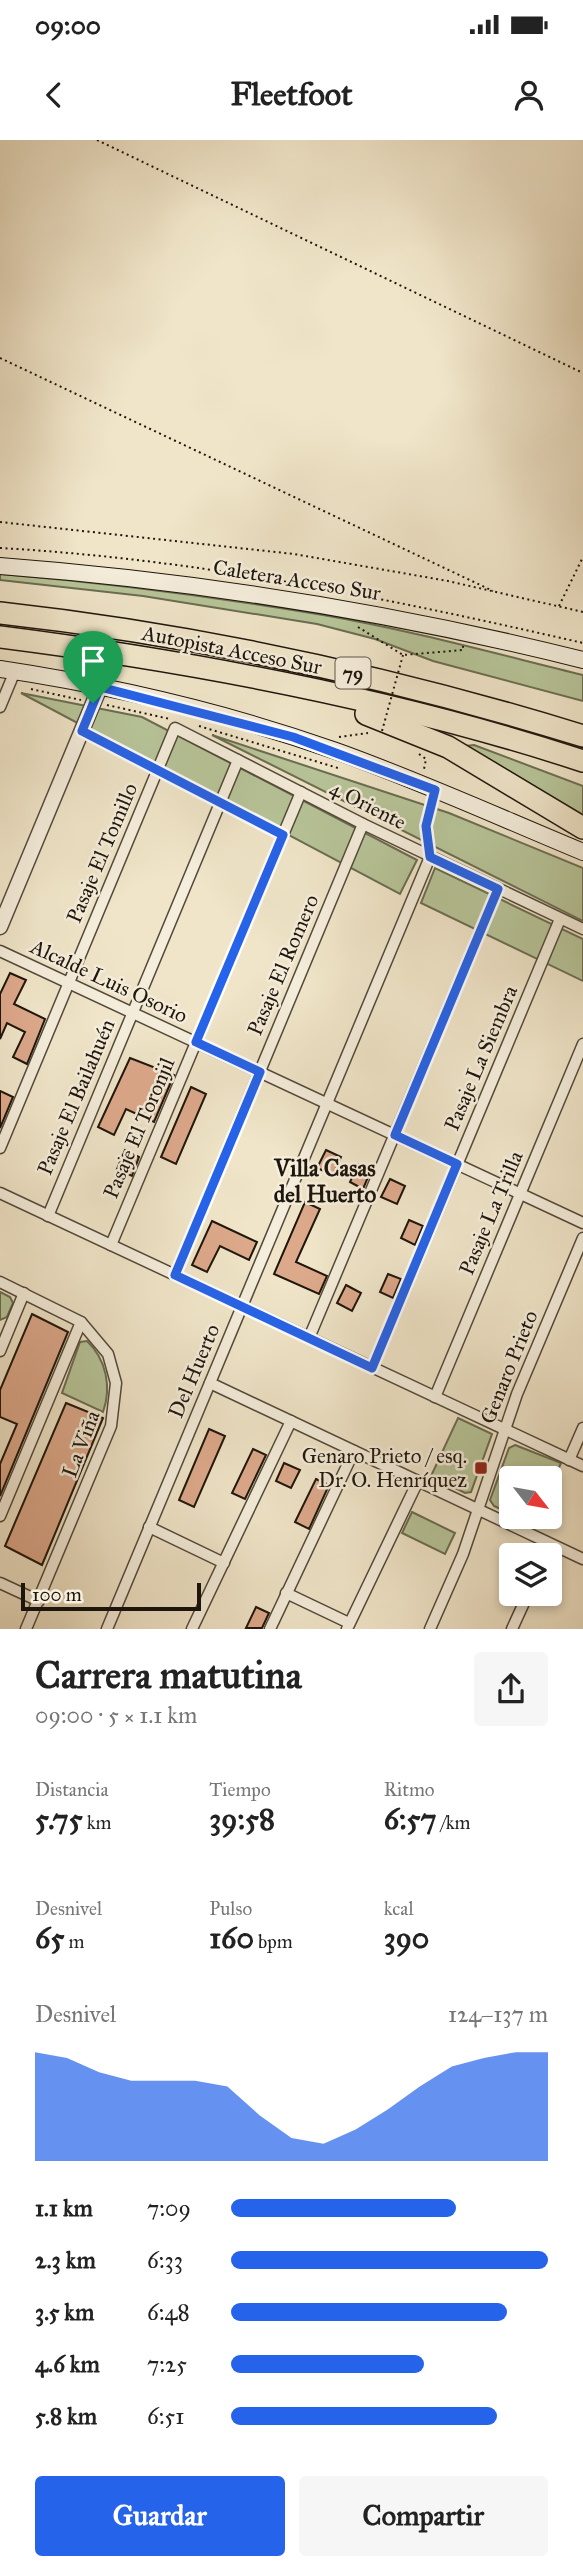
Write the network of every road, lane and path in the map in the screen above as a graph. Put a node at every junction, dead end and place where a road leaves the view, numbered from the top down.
1 (97, 140) edge
2 (0, 358) edge
3 (583, 373) edge
4 (0, 522) edge
5 (583, 557) edge
6 (0, 566) edge
7 (498, 593) junction
8 (558, 607) junction
9 (0, 612) edge
10 (583, 612) edge
11 (361, 629) dead end
12 (0, 637) edge
13 (459, 650) dead end
14 (402, 655) junction
15 (583, 660) edge
16 (8, 675) edge
17 (265, 680) junction
18 (100, 687) junction
19 (93, 703) junction
20 (0, 706) edge
21 (173, 723) junction
22 (197, 726) dead end
23 (82, 731) junction
24 (340, 736) dead end
25 (583, 736) edge
26 (238, 760) junction
27 (583, 761) edge
28 (157, 770) junction
29 (346, 771) dead end
30 (301, 792) junction
31 (426, 798) dead end
32 (220, 803) junction
33 (363, 824) junction
34 (583, 828) edge
35 (283, 835) junction
36 (583, 852) edge
37 (430, 857) junction
38 (498, 889) junction
39 (560, 919) junction
40 (0, 927) edge
41 (583, 929) edge
42 (0, 951) edge
43 (69, 983) junction
44 (132, 1013) junction
45 (196, 1042) junction
46 (583, 1044) edge
47 (260, 1072) junction
48 (326, 1103) junction
49 (395, 1135) junction
50 (0, 1148) edge
51 (457, 1164) junction
52 (0, 1193) edge
53 (520, 1194) junction
54 (48, 1216) junction
55 (583, 1223) edge
56 (583, 1238) edge
57 (110, 1245) junction
58 (175, 1275) junction
59 (0, 1282) edge
60 (24, 1293) junction
61 (242, 1306) junction
62 (81, 1322) junction
63 (4, 1331) edge
64 (309, 1338) junction
65 (0, 1351) edge
66 (372, 1368) junction
67 (210, 1383) junction
68 (435, 1397) junction
69 (291, 1421) junction
70 (583, 1428) edge
71 (504, 1429) junction
72 (354, 1451) junction
73 (569, 1460) junction
74 (583, 1466) edge
75 (418, 1481) junction
76 (478, 1509) junction
77 (0, 1516) edge
78 (149, 1527) junction
79 (550, 1543) edge
80 (562, 1549) edge
81 (583, 1559) edge
82 (224, 1563) junction
83 (0, 1583) edge
84 (286, 1593) junction
85 (39, 1601) junction
86 (523, 1606) edge
87 (348, 1626) edge
88 (26, 1629) edge
89 (107, 1629) edge
90 (192, 1629) edge
91 (270, 1629) edge
92 (430, 1629) edge
93 (512, 1629) edge

1 - 3 path
2 - 7 path
4 - 7 path
5 - 8 path
6 - 15 main road, Caletera Acceso Sur
7 - 8 path
8 - 10 path
9 - 25 highway, Autopista Acceso Sur / 79
11 - 14 path
12 - 17 highway, Autopista Acceso Sur / 79
13 - 14 path
14 - 24 path, bridge
16 - 18 main road
16 - 19 path
16 - 20 street
17 - 27 highway, Autopista Acceso Sur / 79
17 - 34 highway
18 - 19 street
18 - 36 main road
19 - 21 path
19 - 23 street
21 - 26 street, 4 Oriente
21 - 28 street, Pasaje El Tomillo
22 - 29 path
23 - 28 street
23 - 40 street
26 - 30 street, 4 Oriente
26 - 32 street, Pasaje El Bailahuén
28 - 32 street
28 - 43 street, Pasaje El Tomillo
30 - 33 street, 4 Oriente
30 - 35 street, Pasaje El Toronjil
31 - 37 path
32 - 35 street
32 - 44 street, Pasaje El Bailahuén
33 - 37 street, 4 Oriente
33 - 47 street, Pasaje El Romero
35 - 45 street, Pasaje El Toronjil
37 - 38 street, 4 Oriente
37 - 48 street, Del Huerto
38 - 39 street, 4 Oriente
38 - 49 street
39 - 41 street, 4 Oriente
39 - 51 street, Pasaje La Siembra
42 - 43 street, Alcalde Luis Osorio
43 - 44 street, Alcalde Luis Osorio
43 - 50 street, Pasaje El Tomillo
44 - 45 street, Alcalde Luis Osorio
44 - 54 street, Pasaje El Bailahuén
45 - 47 street, Alcalde Luis Osorio
45 - 57 street, Pasaje El Toronjil
46 - 53 street, Pasaje La Trilla
47 - 48 street, Alcalde Luis Osorio
47 - 58 street, Pasaje El Romero
48 - 49 street, Alcalde Luis Osorio
48 - 61 street, Del Huerto
49 - 51 street, Alcalde Luis Osorio
49 - 64 street
51 - 53 street, Alcalde Luis Osorio
51 - 66 street, Pasaje La Siembra
52 - 54 street
53 - 55 street, Alcalde Luis Osorio
53 - 68 street, Pasaje La Trilla
54 - 57 street
56 - 71 street, Genaro Prieto
57 - 58 street
58 - 61 street
59 - 60 street, La Viña
60 - 62 street, La Viña
60 - 63 street
61 - 64 street
61 - 67 street, Del Huerto
62 - 77 street
62 - 85 street, La Viña
63 - 65 street
64 - 66 street
66 - 68 street
67 - 69 street
67 - 78 street, Del Huerto
68 - 71 street
69 - 72 street
69 - 82 street
70 - 73 street
71 - 73 street
71 - 76 street, Genaro Prieto
72 - 75 street
72 - 84 street
73 - 74 street
75 - 76 street
75 - 87 street
76 - 79 street
76 - 92 street, Genaro Prieto
78 - 82 street
78 - 89 street, Del Huerto
80 - 81 street
82 - 90 street
83 - 85 street
84 - 87 street
84 - 91 street
85 - 88 street, La Viña
86 - 93 street

